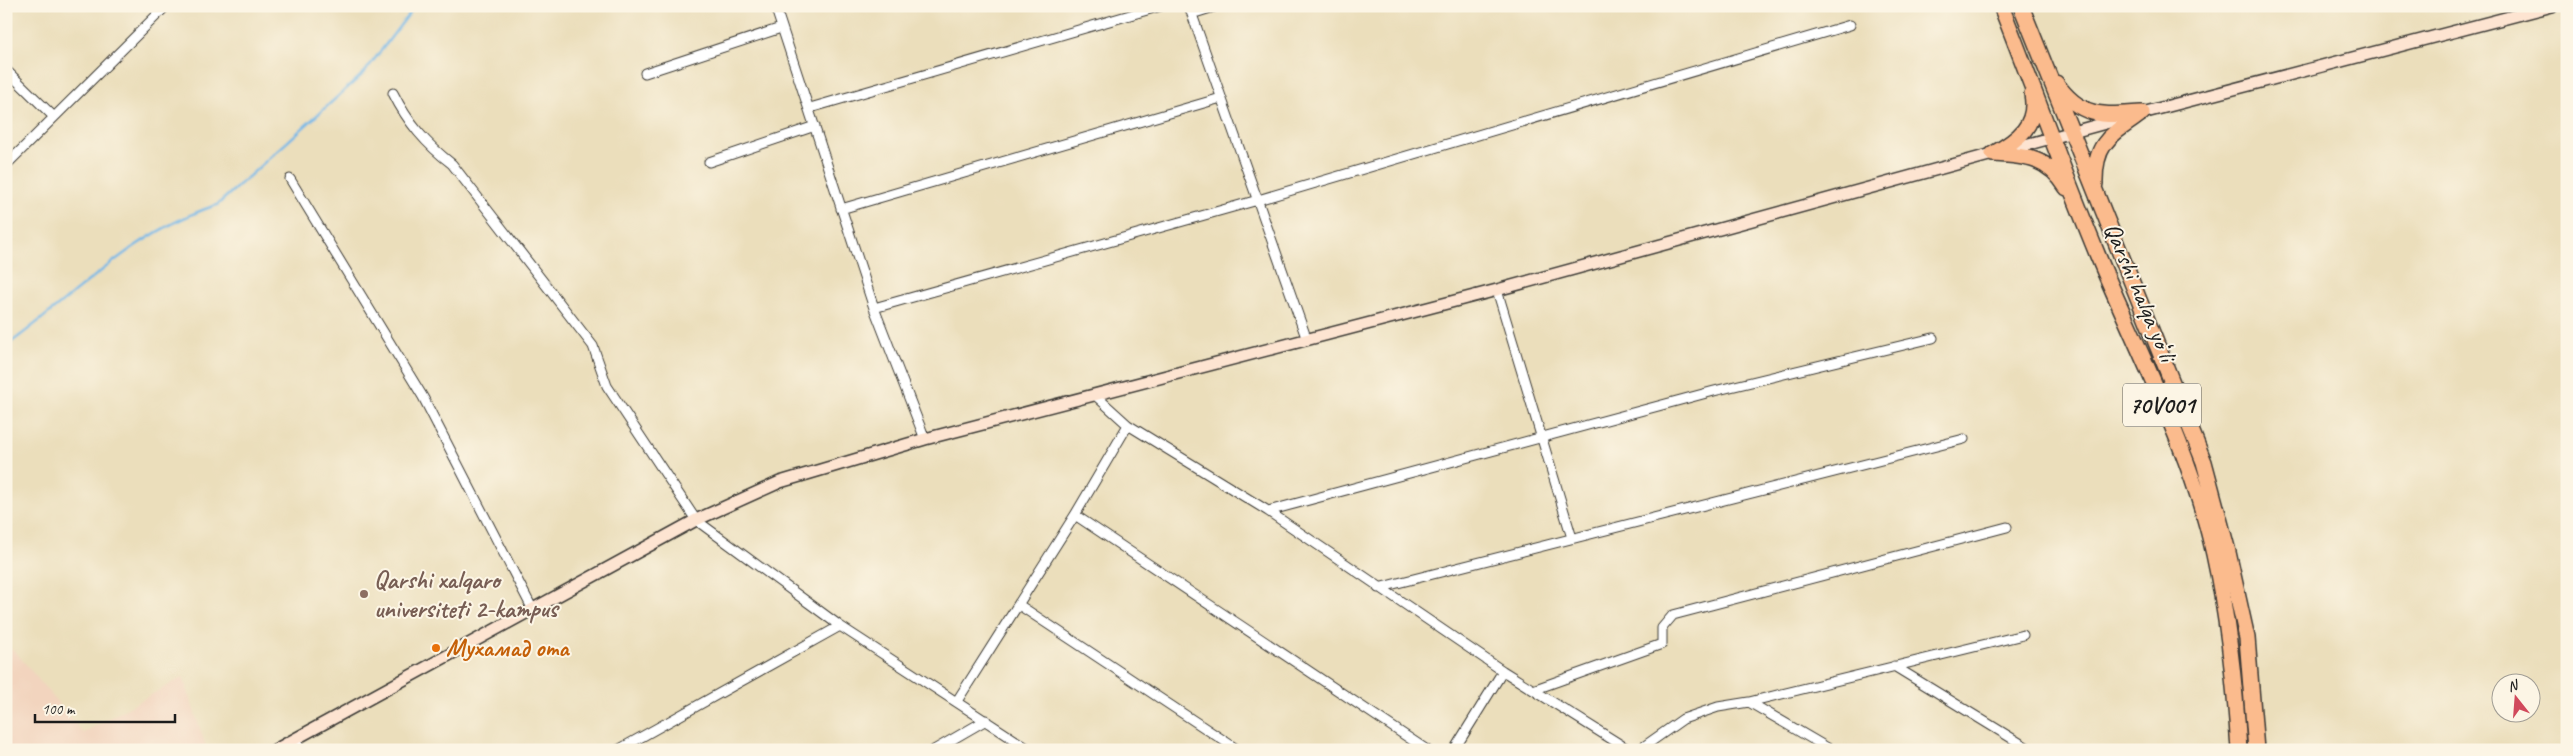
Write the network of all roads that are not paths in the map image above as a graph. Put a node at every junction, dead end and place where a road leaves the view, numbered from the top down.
1 (166, 6) edge
2 (776, 6) edge
3 (1161, 6) edge
4 (1191, 6) edge
5 (1217, 6) edge
6 (2001, 6) edge
7 (2021, 6) edge
8 (2552, 6) edge
9 (1850, 26) dead end
10 (781, 28) junction
11 (6, 70) edge
12 (645, 73) dead end
13 (2048, 73) junction
14 (2028, 75) junction
15 (393, 93) dead end
16 (1221, 98) junction
17 (810, 108) junction
18 (2142, 113) junction
19 (54, 117) junction
20 (815, 126) junction
21 (2072, 134) junction
22 (2053, 138) junction
23 (1993, 154) junction
24 (708, 162) dead end
25 (6, 165) edge
26 (290, 179) dead end
27 (2095, 193) junction
28 (1258, 200) junction
29 (841, 209) junction
30 (2080, 210) junction
31 (1497, 290) junction
32 (874, 308) junction
33 (1932, 338) dead end
34 (1307, 340) junction
35 (1096, 396) junction
36 (1128, 425) junction
37 (1540, 437) junction
38 (925, 439) junction
39 (1964, 439) dead end
40 (1268, 511) junction
41 (1074, 515) junction
42 (696, 520) junction
43 (2006, 527) dead end
44 (1572, 538) junction
45 (1378, 588) junction
46 (1019, 605) junction
47 (533, 610) junction
48 (840, 626) junction
49 (2023, 634) dead end
50 (1894, 666) junction
51 (1503, 671) junction
52 (1533, 690) junction
53 (957, 701) junction
54 (1749, 702) junction
55 (986, 720) junction
56 (298, 745) edge
57 (275, 750) edge
58 (618, 750) edge
59 (934, 750) edge
60 (1030, 750) edge
61 (1238, 750) edge
62 (1427, 750) edge
63 (1454, 750) edge
64 (1629, 750) edge
65 (1639, 750) edge
66 (1831, 750) edge
67 (2031, 750) edge
68 (2239, 750) edge
69 (2256, 750) edge

1 - 19 street
2 - 10 street
3 - 17 street
4 - 5 street
4 - 16 street
6 - 14 highway, Qarshi halqa yoʻli / 70V001
7 - 13 highway, Qarshi halqa yoʻli / 70V001
8 - 18 main road
9 - 28 street
10 - 12 street
10 - 17 street
11 - 19 street
13 - 18 highway
13 - 21 highway, Qarshi halqa yoʻli / 70V001
14 - 22 highway, Qarshi halqa yoʻli / 70V001
14 - 23 highway
15 - 42 street
16 - 28 street
16 - 29 street
17 - 20 street
18 - 21 main road
18 - 27 highway
19 - 25 street
20 - 24 street
20 - 29 street
21 - 22 main road
21 - 27 highway, Qarshi halqa yoʻli / 70V001
22 - 23 main road
22 - 30 highway, Qarshi halqa yoʻli / 70V001
23 - 30 highway
23 - 31 main road
26 - 47 street
27 - 69 highway, Qarshi halqa yoʻli / 70V001
28 - 32 street
28 - 34 street
29 - 32 street
30 - 68 highway, Qarshi halqa yoʻli / 70V001
31 - 34 main road
31 - 37 street
32 - 38 street
33 - 37 street
34 - 35 main road
35 - 36 street
35 - 38 main road
36 - 40 street
36 - 41 street
37 - 40 street
37 - 44 street
38 - 42 main road
39 - 44 street
40 - 45 street
41 - 46 street
41 - 62 street
42 - 47 main road
42 - 48 street
43 - 52 street
44 - 45 street
45 - 51 street
46 - 53 street
46 - 61 street
47 - 56 main road
48 - 53 street
48 - 58 street
49 - 50 street
50 - 54 street
50 - 67 street
51 - 52 street
51 - 63 street
52 - 64 street
53 - 55 street
54 - 65 street
54 - 66 street
55 - 59 street
55 - 60 street
56 - 57 main road

